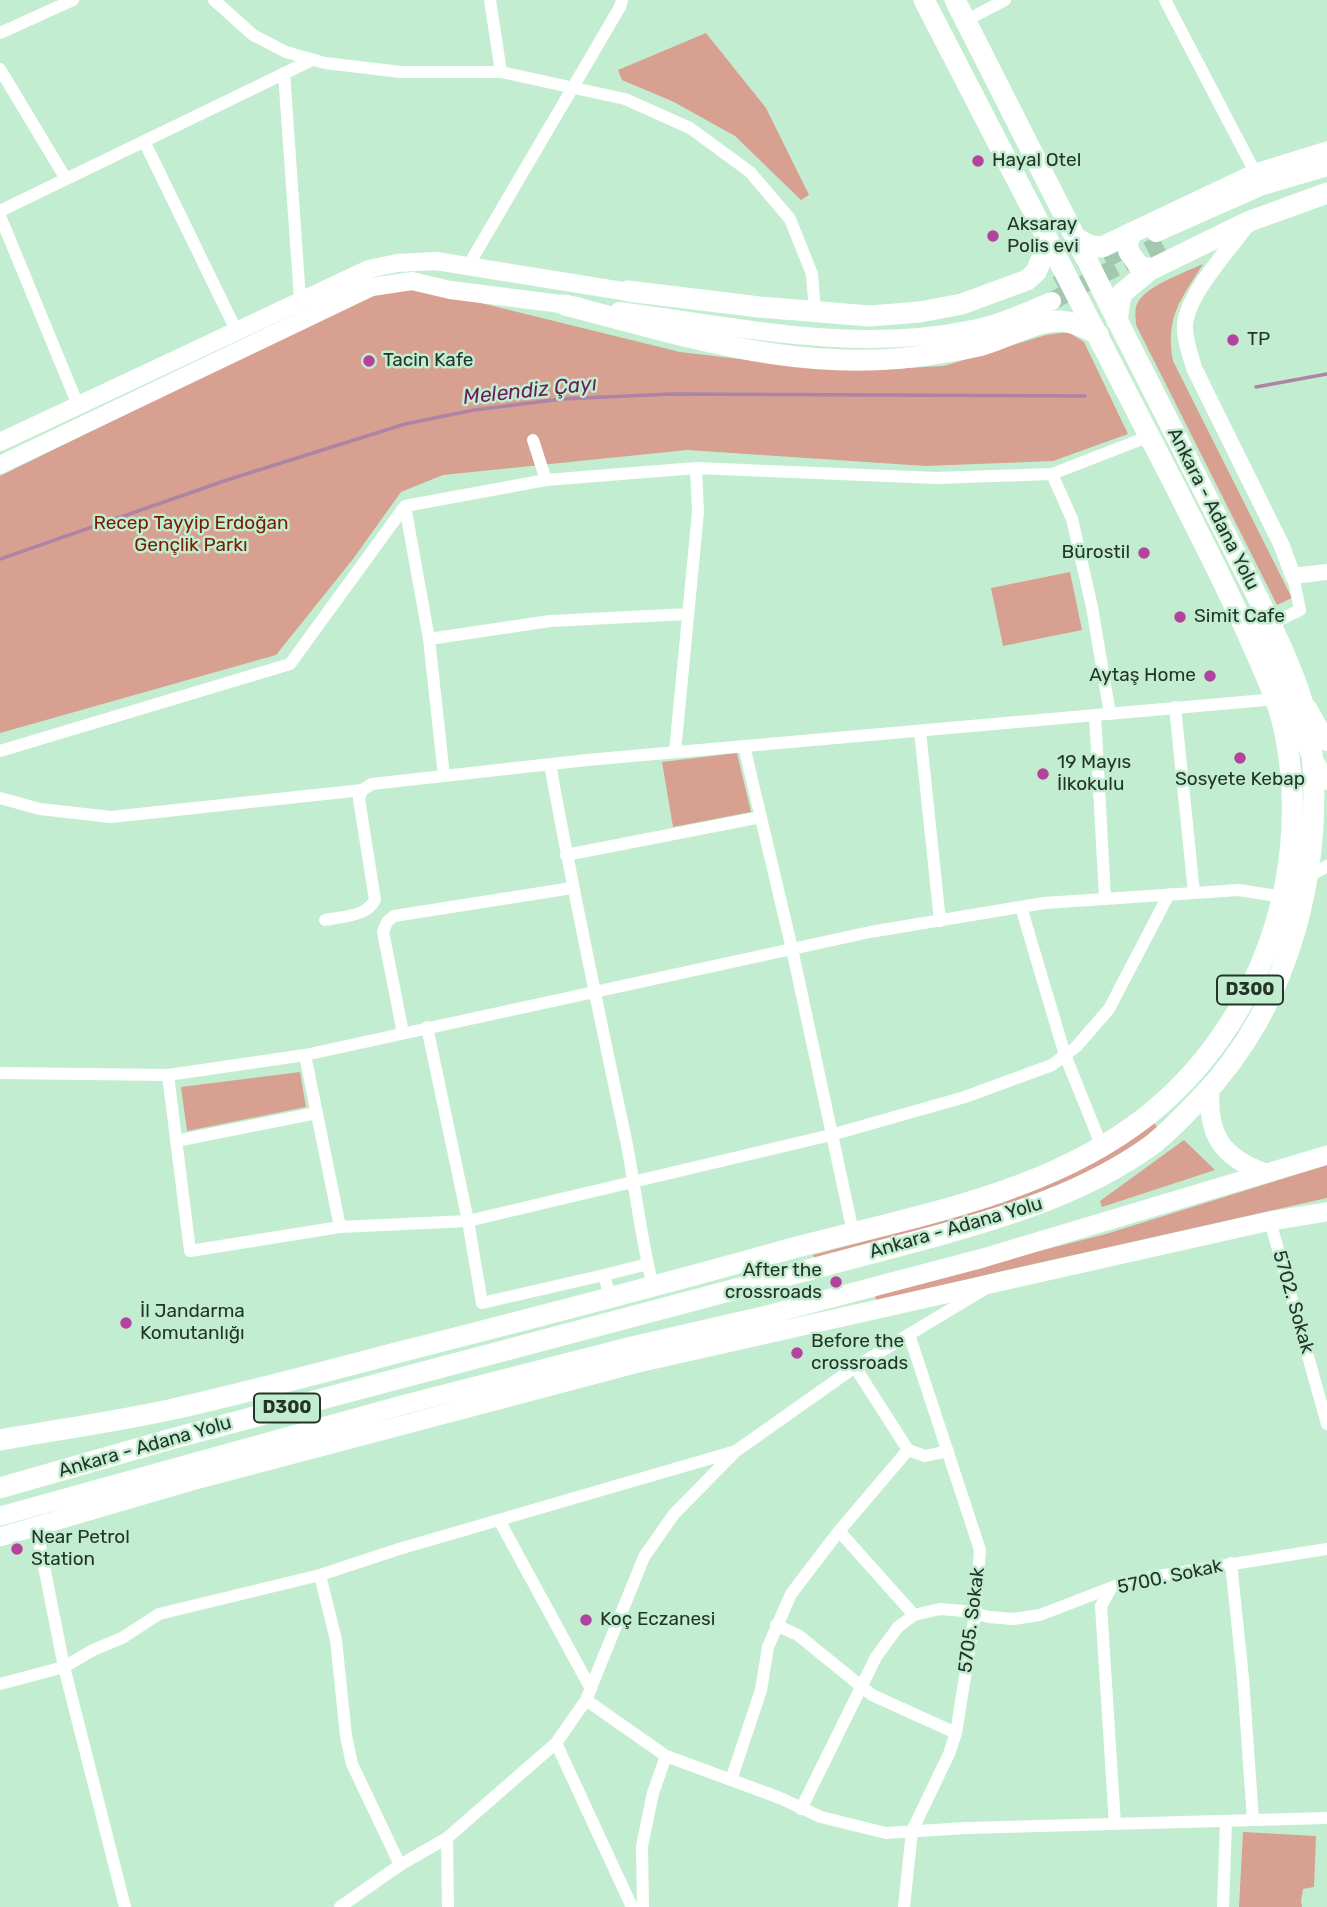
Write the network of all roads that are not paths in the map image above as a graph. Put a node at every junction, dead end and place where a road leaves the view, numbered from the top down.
1 (73, 0) edge
2 (214, 0) edge
3 (491, 0) edge
4 (622, 0) edge
5 (925, 0) edge
6 (955, 0) edge
7 (1005, 0) edge
8 (1165, 0) edge
9 (965, 21) junction
10 (0, 33) edge
11 (312, 60) junction
12 (0, 69) edge
13 (501, 72) junction
14 (284, 73) junction
15 (573, 87) junction
16 (144, 141) junction
17 (1327, 152) edge
18 (1327, 167) edge
19 (1256, 174) junction
20 (66, 179) junction
21 (1327, 179) edge
22 (1327, 193) edge
23 (0, 213) edge
24 (1250, 221) junction
25 (1045, 231) junction
26 (1133, 232) junction
27 (1076, 239) junction
28 (468, 266) junction
29 (1152, 269) junction
30 (628, 290) junction
31 (300, 299) junction
32 (565, 305) junction
33 (815, 311) junction
34 (1117, 321) junction
35 (236, 332) junction
36 (1098, 334) junction
37 (78, 405) junction
38 (1150, 436) junction
39 (533, 440) dead end
40 (0, 442) edge
41 (0, 465) edge
42 (696, 468) junction
43 (1052, 474) junction
44 (546, 480) junction
45 (405, 506) junction
46 (1327, 572) edge
47 (1293, 576) junction
48 (1231, 596) junction
49 (688, 614) junction
50 (1271, 624) junction
51 (429, 639) junction
52 (1301, 695) junction
53 (1277, 699) junction
54 (1175, 707) junction
55 (1110, 714) junction
56 (1096, 715) junction
57 (920, 731) junction
58 (1325, 736) edge
59 (744, 746) junction
60 (0, 751) edge
61 (675, 752) junction
62 (550, 764) junction
63 (1322, 773) edge
64 (444, 776) junction
65 (362, 790) junction
66 (0, 799) edge
67 (761, 817) junction
68 (566, 855) junction
69 (1321, 869) edge
70 (572, 888) junction
71 (1194, 893) junction
72 (1169, 894) junction
73 (1283, 897) junction
74 (1105, 898) junction
75 (1021, 907) junction
76 (325, 920) dead end
77 (940, 921) junction
78 (792, 949) junction
79 (594, 991) junction
80 (426, 1027) junction
81 (403, 1033) junction
82 (305, 1055) junction
83 (1065, 1055) junction
84 (0, 1073) edge
85 (168, 1075) junction
86 (1210, 1089) junction
87 (317, 1113) junction
88 (831, 1135) junction
89 (176, 1141) junction
90 (1102, 1147) junction
91 (1327, 1155) edge
92 (1265, 1172) junction
93 (635, 1183) junction
94 (1327, 1212) edge
95 (468, 1221) junction
96 (1270, 1221) junction
97 (340, 1227) junction
98 (853, 1232) junction
99 (648, 1264) junction
100 (604, 1275) junction
101 (996, 1283) junction
102 (653, 1286) junction
103 (610, 1298) junction
104 (909, 1334) junction
105 (855, 1367) junction
106 (1327, 1424) edge
107 (2, 1439) edge
108 (908, 1450) junction
109 (736, 1451) junction
110 (948, 1451) junction
111 (0, 1488) edge
112 (0, 1516) edge
113 (499, 1520) junction
114 (36, 1526) junction
115 (839, 1531) junction
116 (0, 1537) edge
117 (1327, 1549) edge
118 (1231, 1563) junction
119 (320, 1575) junction
120 (1110, 1590) junction
121 (975, 1614) junction
122 (914, 1615) junction
123 (776, 1625) junction
124 (64, 1667) junction
125 (0, 1684) edge
126 (861, 1688) junction
127 (589, 1695) junction
128 (956, 1733) junction
129 (556, 1744) junction
130 (666, 1756) junction
131 (731, 1780) junction
132 (801, 1810) junction
133 (1327, 1818) edge
134 (1253, 1820) junction
135 (1226, 1821) junction
136 (1115, 1824) junction
137 (912, 1831) junction
138 (447, 1838) junction
139 (400, 1865) junction
140 (125, 1907) edge
141 (339, 1907) edge
142 (448, 1907) edge
143 (632, 1907) edge
144 (643, 1907) edge
145 (904, 1907) edge
146 (1223, 1907) edge

1 - 10 street
2 - 11 street
3 - 13 street
4 - 15 street
5 - 25 highway, Ankara - Adana Yolu / D300
6 - 9 highway, Ankara - Adana Yolu / D300
7 - 9 street
8 - 19 street
9 - 27 highway, Ankara - Adana Yolu / D300
11 - 13 street
11 - 14 street
12 - 20 street
13 - 15 street
14 - 16 street
14 - 31 street
15 - 28 street
15 - 33 street
16 - 20 street
16 - 35 street
17 - 19 highway
18 - 21 main road
19 - 26 highway
20 - 23 street
22 - 24 highway
23 - 37 street
24 - 29 highway
24 - 47 street
25 - 33 highway
25 - 36 highway, Ankara - Adana Yolu / D300
26 - 27 highway
26 - 29 highway
27 - 34 highway, Ankara - Adana Yolu / D300
28 - 30 main road
28 - 31 main road
29 - 34 highway
30 - 32 main road
30 - 33 highway
31 - 35 main road
32 - 36 highway
32 - 41 main road
34 - 50 highway, Ankara - Adana Yolu / D300
35 - 37 main road
36 - 38 highway, Ankara - Adana Yolu / D300
37 - 40 main road
38 - 43 street
38 - 48 highway, Ankara - Adana Yolu / D300
39 - 44 street
42 - 43 street
42 - 44 street
42 - 49 street
43 - 55 street
44 - 45 street
45 - 51 street
45 - 60 street
46 - 47 street
47 - 50 street
48 - 53 highway, Ankara - Adana Yolu / D300
48 - 63 main road
49 - 51 street
49 - 61 street
50 - 52 highway, Ankara - Adana Yolu / D300
51 - 64 street
52 - 58 main road
52 - 63 highway, Ankara - Adana Yolu / D300
53 - 54 street
53 - 73 highway, Ankara - Adana Yolu / D300
54 - 55 street
54 - 71 street
55 - 56 street
56 - 57 street
56 - 74 street
57 - 59 street
57 - 77 street
59 - 61 street
59 - 67 street
61 - 62 street
62 - 64 street
62 - 68 street
63 - 69 highway, Ankara - Adana Yolu / D300
64 - 65 street
65 - 66 street
65 - 76 street
67 - 68 street
67 - 78 street
68 - 70 street
69 - 86 highway, Ankara - Adana Yolu / D300
70 - 79 street
70 - 81 street
71 - 72 street
71 - 73 street
72 - 74 street
72 - 83 street
73 - 90 highway, Ankara - Adana Yolu / D300
74 - 75 street
75 - 77 street
75 - 83 street
77 - 78 street
78 - 79 street
78 - 88 street
79 - 80 street
79 - 93 street
80 - 81 street
80 - 95 street
81 - 82 street
82 - 85 street
82 - 87 street
83 - 88 street
83 - 90 street
84 - 85 street
85 - 89 street
86 - 92 main road
86 - 111 highway, Ankara - Adana Yolu / D300
87 - 89 street
87 - 97 street
88 - 93 street
88 - 98 street
89 - 97 street
90 - 98 highway, Ankara - Adana Yolu / D300
91 - 92 main road
92 - 112 main road
93 - 95 street
93 - 99 street
94 - 96 main road
95 - 97 street
95 - 100 street
96 - 101 main road
96 - 106 street, 5702. Sokak
98 - 102 highway, Ankara - Adana Yolu / D300
99 - 100 street
99 - 102 street
100 - 103 street
101 - 104 street
101 - 114 main road
102 - 103 highway, Ankara - Adana Yolu / D300
103 - 107 highway, Ankara - Adana Yolu / D300
104 - 105 street
104 - 110 street, 5705. Sokak
105 - 108 street
105 - 109 street
108 - 110 street
108 - 115 street
109 - 113 street
109 - 127 street
110 - 121 street, 5705. Sokak
113 - 119 street
113 - 127 street
114 - 116 main road
114 - 124 street
115 - 122 street
115 - 123 street
117 - 118 street, 5700. Sokak
118 - 120 street, 5700. Sokak
118 - 134 street
119 - 124 street
119 - 139 street
120 - 121 street, 5700. Sokak
120 - 136 street
121 - 122 street, 5700. Sokak
121 - 128 street, 5705. Sokak
122 - 126 street
123 - 126 street
123 - 131 street
124 - 125 street
124 - 140 street
126 - 128 street
126 - 132 street
127 - 129 street
127 - 130 street
128 - 137 street, 5705. Sokak
129 - 138 street
129 - 143 street
130 - 131 street
130 - 144 street
131 - 132 street
132 - 137 street
133 - 134 street
134 - 135 street
135 - 136 street
135 - 146 street
136 - 137 street
137 - 145 street, 5705. Sokak
138 - 139 street
138 - 142 street
139 - 141 street

